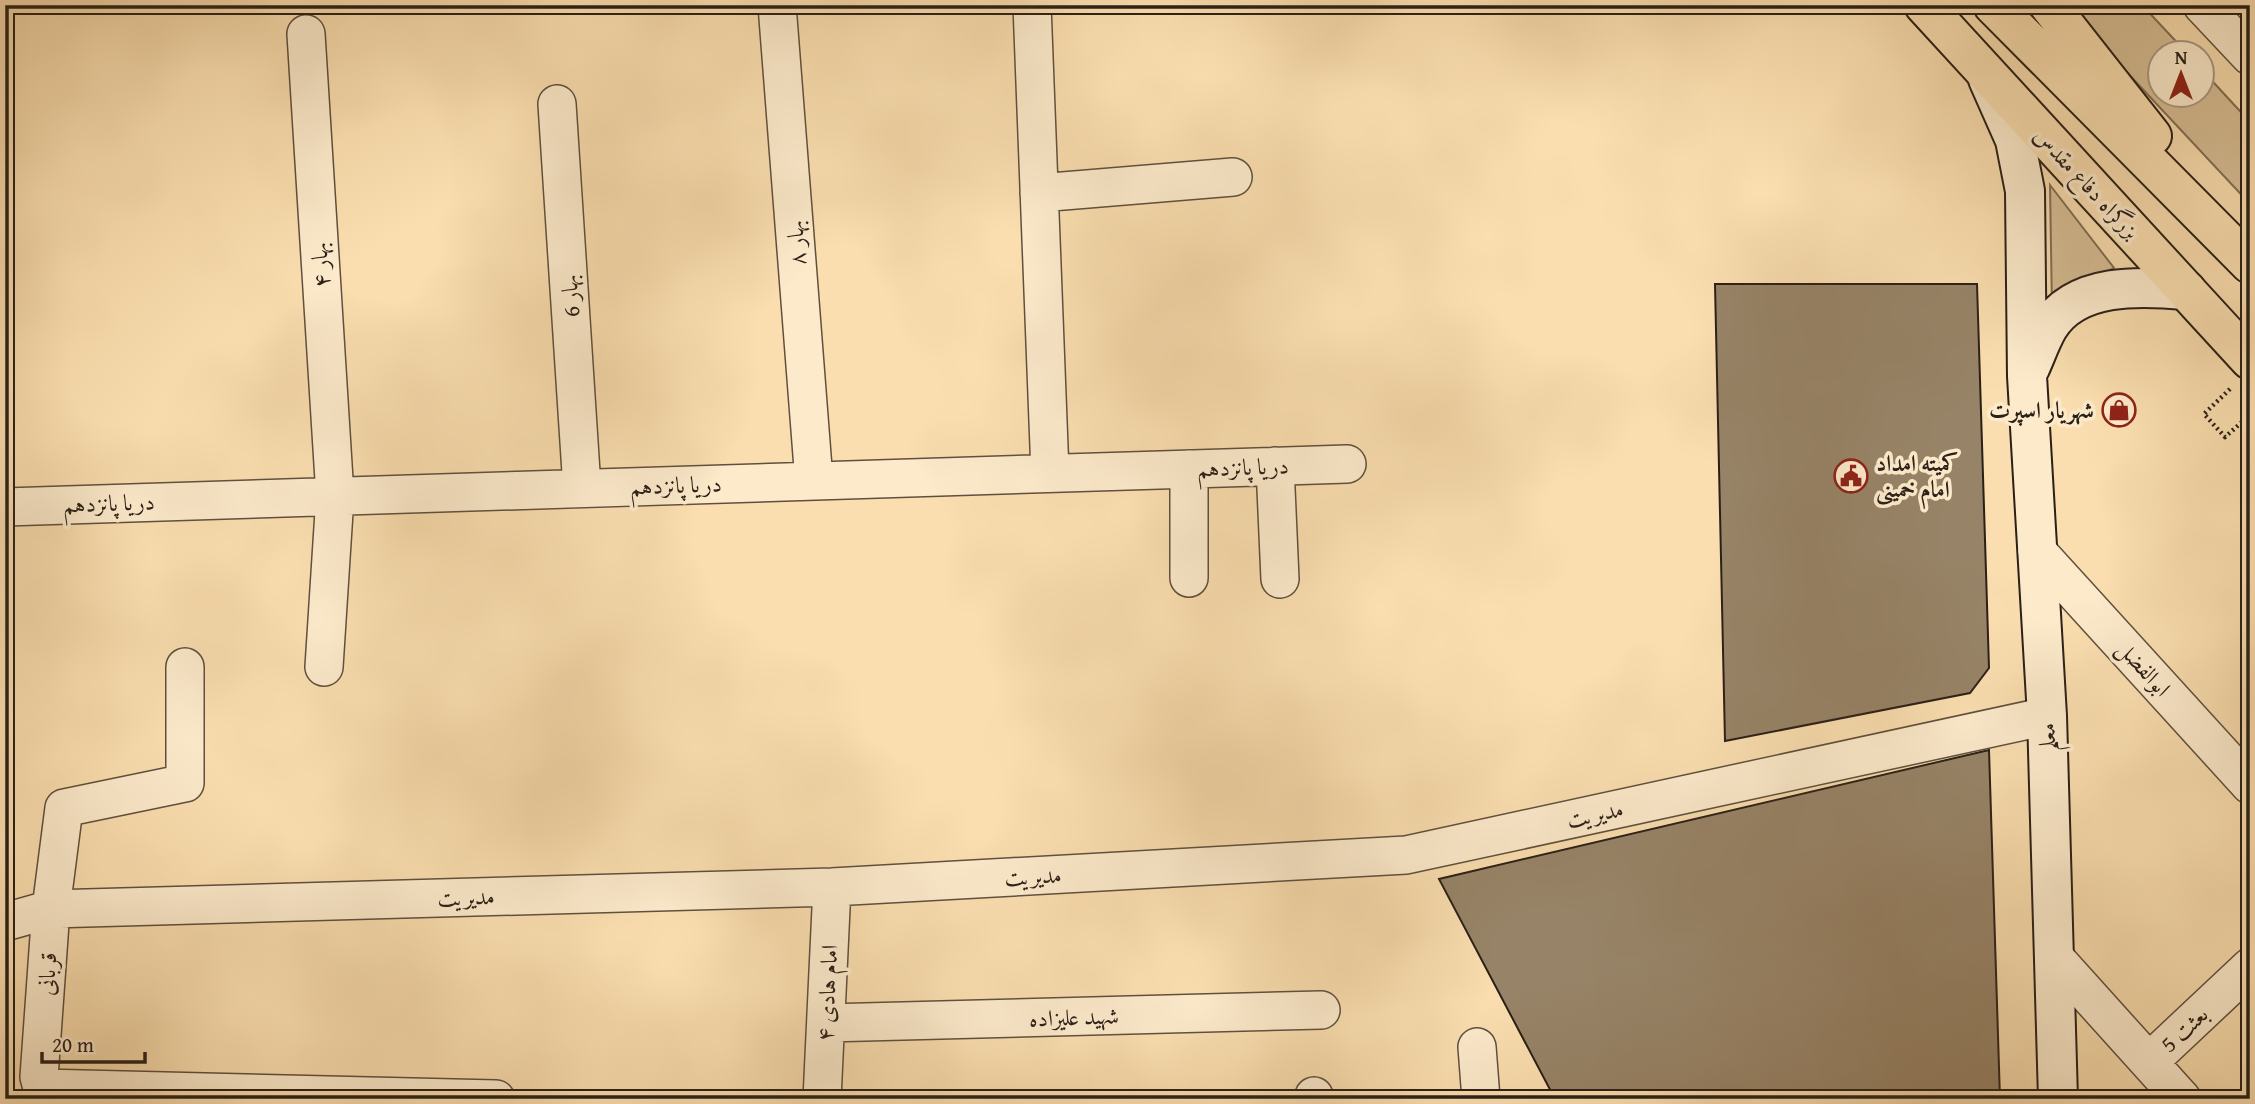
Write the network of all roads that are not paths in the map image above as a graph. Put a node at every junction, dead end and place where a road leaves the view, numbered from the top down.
1 (777, 5) edge
2 (1032, 5) edge
3 (1924, 5) edge
4 (1993, 5) edge
5 (2049, 5) edge
6 (2202, 5) edge
7 (306, 34) dead end
8 (2250, 56) edge
9 (1984, 71) junction
10 (557, 104) dead end
11 (1233, 177) dead end
12 (1040, 193) junction
13 (2250, 263) edge
14 (2186, 290) junction
15 (2241, 374) edge
16 (2027, 376) junction
17 (1347, 464) dead end
18 (1275, 466) junction
19 (1189, 469) junction
20 (1051, 473) junction
21 (814, 481) junction
22 (582, 488) junction
23 (335, 496) junction
24 (5, 507) edge
25 (2037, 551) junction
26 (1189, 578) dead end
27 (1280, 579) dead end
28 (185, 667) dead end
29 (324, 667) dead end
30 (2047, 716) junction
31 (2250, 785) edge
32 (832, 887) junction
33 (51, 909) junction
34 (5, 922) edge
35 (2054, 957) junction
36 (2250, 967) edge
37 (1321, 1010) dead end
38 (826, 1023) junction
39 (1477, 1046) dead end
40 (2149, 1062) junction
41 (496, 1099) edge
42 (822, 1099) edge
43 (1481, 1099) edge
44 (2057, 1099) edge
45 (2182, 1099) edge

1 - 21 street, بهار ۸
2 - 12 street
3 - 9 highway, بزرگراه دفاع مقدس
4 - 13 highway
5 - 13 highway
6 - 8 street
7 - 23 street, بهار ۴
9 - 14 highway, بزرگراه دفاع مقدس
9 - 16 main road, معلم
10 - 22 street, بهار 6
11 - 12 street
12 - 20 street
14 - 15 highway, بزرگراه دفاع مقدس
14 - 16 main road
16 - 25 main road, معلم
17 - 18 street, دریا پانزدهم
18 - 19 street, دریا پانزدهم
18 - 27 street
19 - 20 street, دریا پانزدهم
19 - 26 street
20 - 21 street, دریا پانزدهم
21 - 22 street, دریا پانزدهم
22 - 23 street, دریا پانزدهم
23 - 24 street, دریا پانزدهم
23 - 29 street, بهار ۴
25 - 30 main road, معلم
25 - 31 street, ابوالفضل
28 - 33 street
30 - 32 street, مدیریت
30 - 35 main road, معلم
32 - 33 street, مدیریت
32 - 38 street, امام هادی ۴
33 - 34 street, مدیریت
33 - 41 street, قربانی
35 - 40 street
35 - 44 main road, معلم
36 - 40 street, بعثت 5
37 - 38 street, شهید علیزاده
38 - 42 street, امام هادی ۴
39 - 43 street
40 - 45 street

